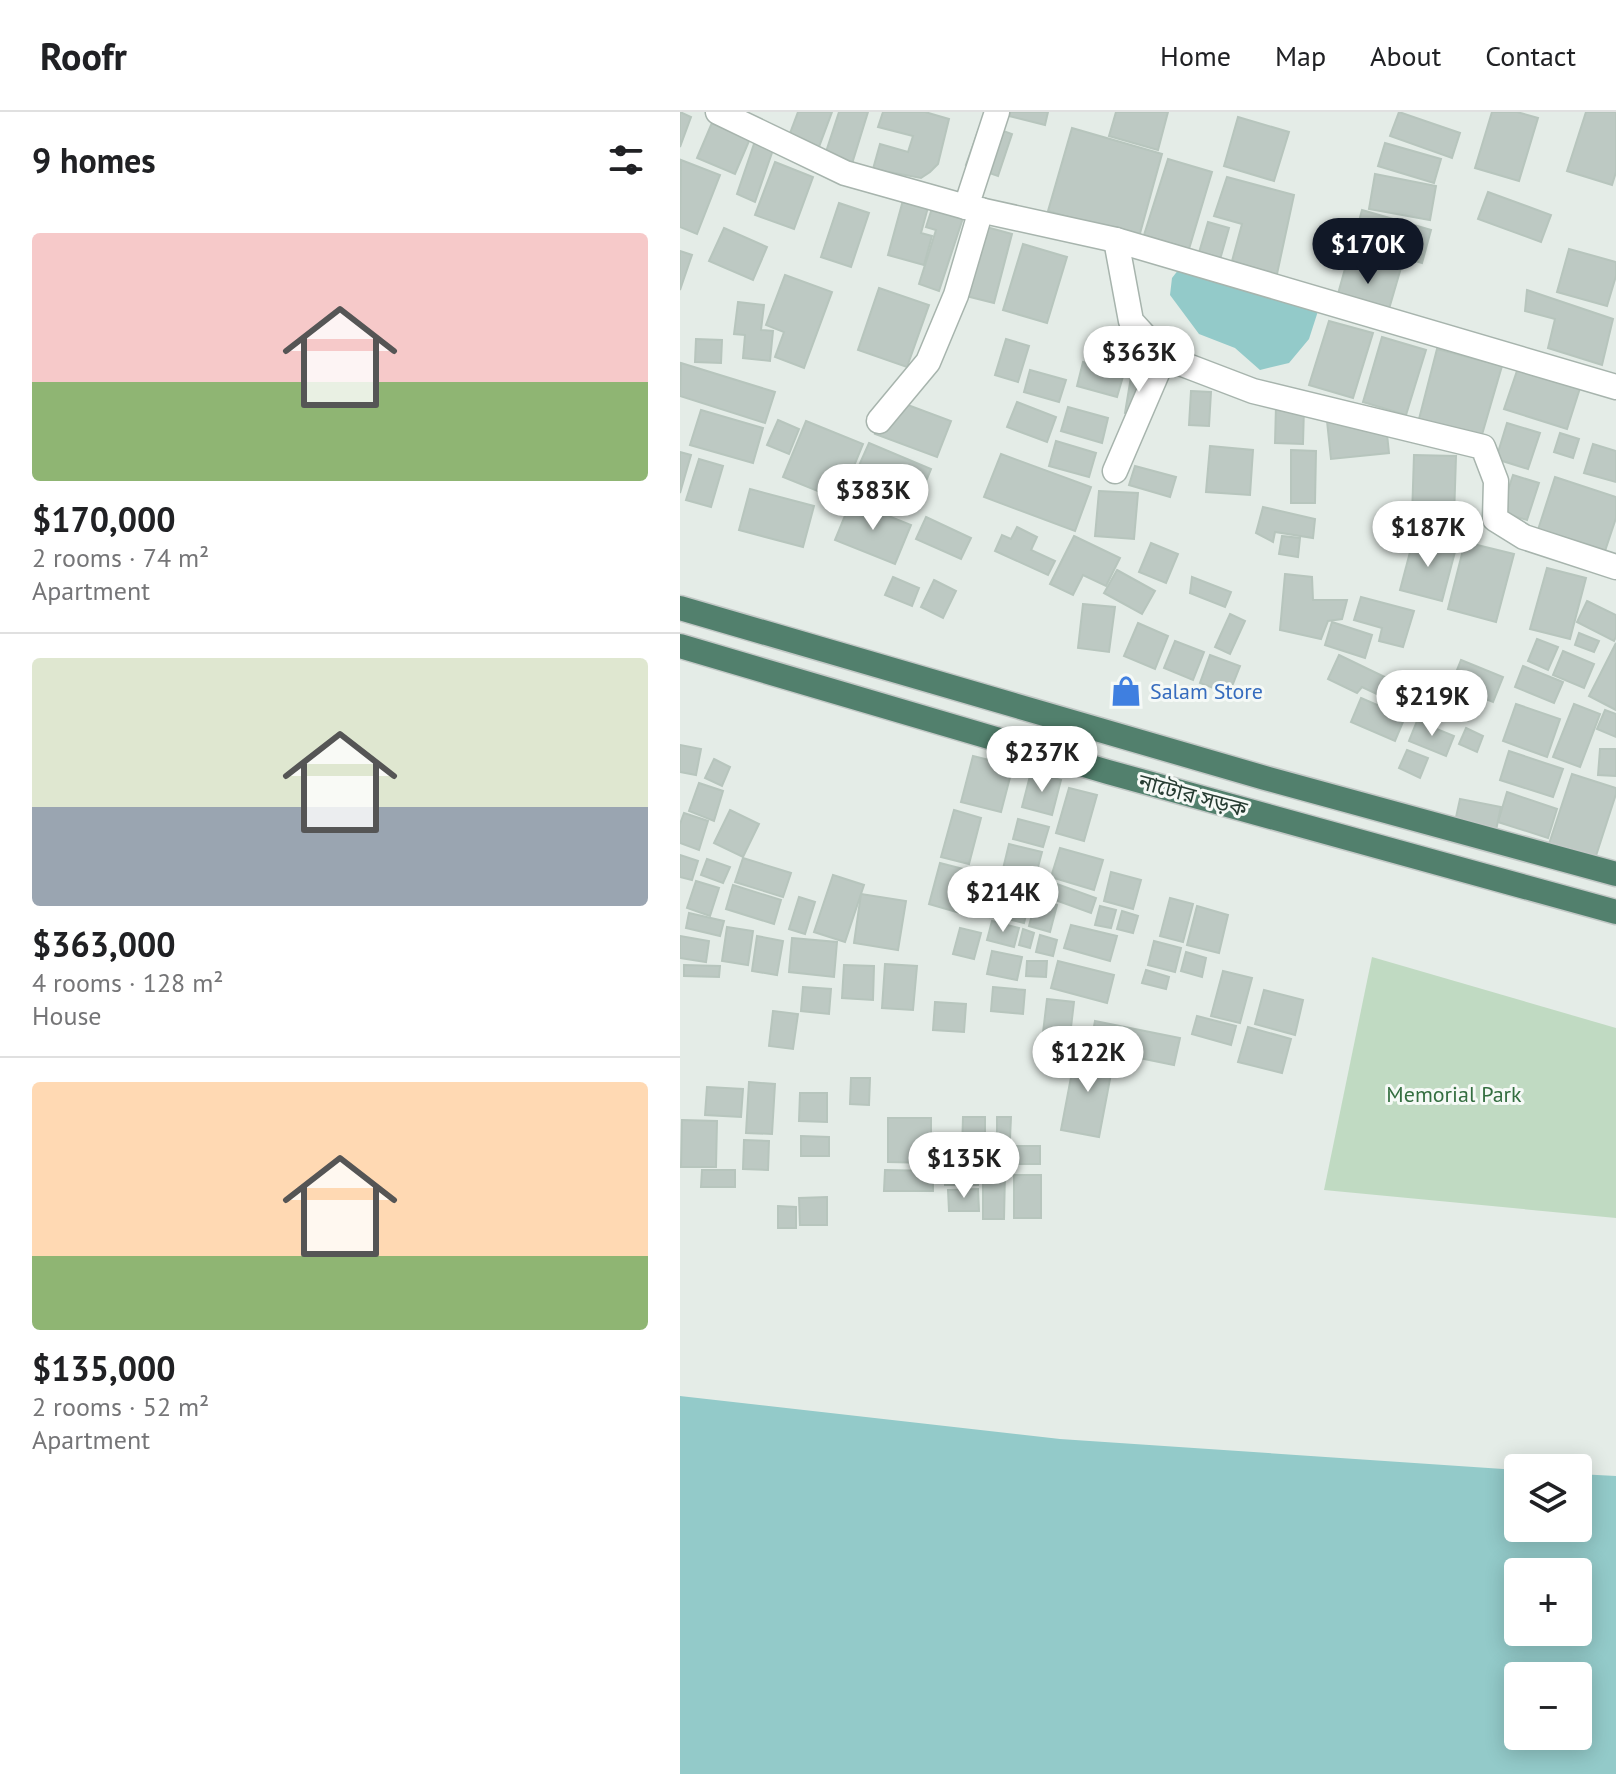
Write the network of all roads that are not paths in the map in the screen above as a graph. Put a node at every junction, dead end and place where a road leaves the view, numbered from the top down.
1 (718, 112) edge
2 (997, 112) edge
3 (973, 208) junction
4 (1116, 240) junction
5 (1164, 357) junction
6 (1616, 387) edge
7 (879, 421) dead end
8 (1115, 471) dead end
9 (1616, 567) edge
10 (680, 608) edge
11 (680, 646) edge
12 (1616, 874) edge
13 (1616, 912) edge

1 - 3 street
2 - 3 street
3 - 4 street
3 - 7 street
4 - 5 street
4 - 6 street
5 - 8 street
5 - 9 street
10 - 12 highway
11 - 13 highway, নাটোর সড়ক

